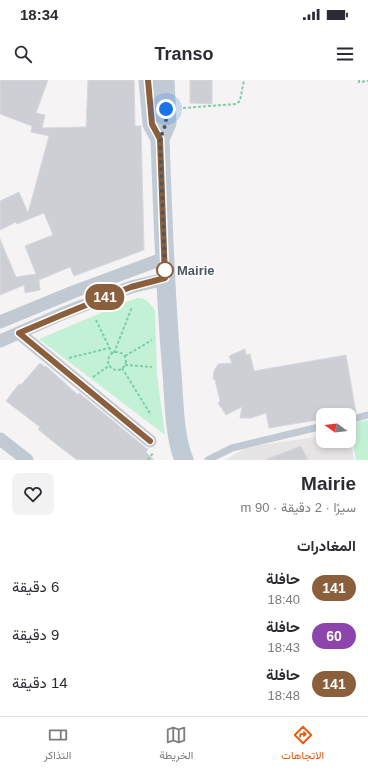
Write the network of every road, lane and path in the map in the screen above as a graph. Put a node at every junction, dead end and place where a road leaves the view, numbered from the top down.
1 (148, 80) edge
2 (165, 80) edge
3 (244, 80) edge
4 (359, 80) edge
5 (368, 81) edge
6 (183, 108) dead end
7 (160, 139) junction
8 (164, 258) junction
9 (165, 278) junction
10 (132, 307) dead end
11 (96, 320) dead end
12 (0, 322) edge
13 (19, 333) junction
14 (152, 340) dead end
15 (0, 341) edge
16 (110, 348) junction
17 (113, 353) junction
18 (125, 356) junction
19 (69, 358) dead end
20 (125, 365) junction
21 (110, 366) junction
22 (152, 367) dead end
23 (122, 368) junction
24 (93, 377) dead end
25 (151, 415) dead end
26 (368, 415) edge
27 (356, 418) edge
28 (316, 428) edge
29 (0, 439) edge
30 (150, 441) dead end
31 (27, 460) edge
32 (184, 460) edge
33 (208, 460) edge

1 - 7 street
2 - 7 street
3 - 6 path
4 - 5 path
7 - 8 street
8 - 9 street
8 - 12 street
9 - 13 street
9 - 32 street
10 - 17 path
11 - 16 path
13 - 15 street
13 - 30 street
14 - 18 path
16 - 17 path
16 - 19 path
17 - 18 path
17 - 21 path
18 - 20 path
20 - 22 path
20 - 23 path
21 - 23 path
21 - 24 path
23 - 25 path
26 - 27 lane
28 - 33 lane
29 - 31 street

